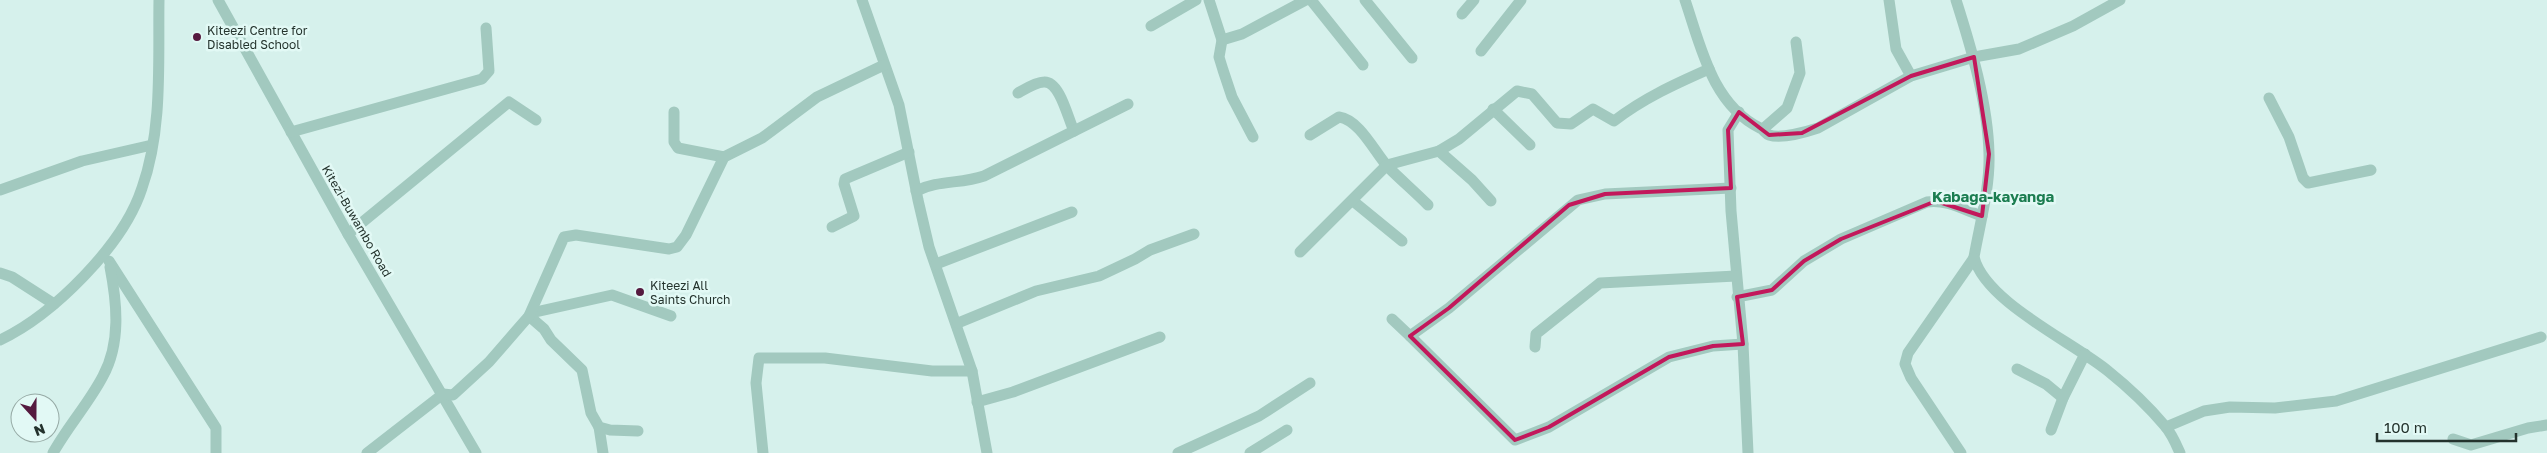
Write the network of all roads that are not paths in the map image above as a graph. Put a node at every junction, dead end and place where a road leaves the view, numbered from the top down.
1 (159, 0) edge
2 (218, 0) edge
3 (862, 0) edge
4 (1196, 0) edge
5 (1209, 0) edge
6 (1306, 0) edge
7 (1311, 0) edge
8 (1365, 0) edge
9 (1474, 0) edge
10 (1521, 0) edge
11 (1685, 0) edge
12 (1889, 0) edge
13 (1956, 0) edge
14 (2120, 0) edge
15 (1462, 14) dead end
16 (1151, 26) dead end
17 (486, 28) dead end
18 (1222, 40) junction
19 (1796, 42) dead end
20 (1481, 51) dead end
21 (1974, 57) junction
22 (1412, 58) dead end
23 (884, 64) junction
24 (1363, 65) dead end
25 (1709, 69) junction
26 (1911, 76) junction
27 (1018, 93) dead end
28 (2269, 98) dead end
29 (1128, 104) dead end
30 (1493, 109) junction
31 (674, 112) dead end
32 (1739, 112) junction
33 (536, 120) dead end
34 (1763, 129) junction
35 (1074, 131) junction
36 (291, 132) junction
37 (1310, 135) dead end
38 (1253, 137) dead end
39 (152, 145) junction
40 (1530, 145) dead end
41 (1439, 151) junction
42 (909, 152) junction
43 (724, 157) junction
44 (1387, 165) junction
45 (2371, 170) dead end
46 (1731, 188) junction
47 (0, 190) edge
48 (916, 191) junction
49 (1353, 201) junction
50 (1491, 201) dead end
51 (1428, 205) dead end
52 (1072, 212) dead end
53 (1982, 216) junction
54 (832, 227) dead end
55 (348, 234) junction
56 (1194, 234) dead end
57 (1402, 241) dead end
58 (1300, 252) dead end
59 (108, 257) junction
60 (1974, 258) junction
61 (936, 264) junction
62 (0, 273) edge
63 (1736, 276) junction
64 (1737, 297) junction
65 (54, 304) junction
66 (530, 315) junction
67 (671, 316) dead end
68 (1392, 320) dead end
69 (958, 323) junction
70 (1410, 336) junction
71 (1160, 337) dead end
72 (2542, 337) dead end
73 (0, 340) edge
74 (1743, 344) junction
75 (1535, 347) dead end
76 (2085, 354) junction
77 (2017, 369) dead end
78 (972, 371) junction
79 (1310, 383) dead end
80 (443, 394) junction
81 (2063, 398) junction
82 (976, 402) junction
83 (2547, 425) edge
84 (599, 427) junction
85 (2166, 427) junction
86 (1287, 430) dead end
87 (2051, 430) dead end
88 (638, 431) dead end
89 (2453, 440) dead end
90 (53, 453) edge
91 (216, 453) edge
92 (367, 453) edge
93 (476, 453) edge
94 (603, 453) edge
95 (763, 453) edge
96 (987, 453) edge
97 (1178, 453) edge
98 (1250, 453) edge
99 (1748, 453) edge
100 (1960, 453) edge
101 (2180, 453) edge

1 - 39 street
2 - 36 street, Kitezi-Buwambo Road
3 - 23 street
4 - 16 street
5 - 18 street
6 - 18 street
7 - 24 street
8 - 22 street
9 - 15 street
10 - 20 street
11 - 25 street
12 - 26 street
13 - 21 street
14 - 21 street
17 - 36 street
18 - 38 street
19 - 34 street
21 - 26 street
21 - 53 street
23 - 42 street
23 - 43 street
25 - 30 street
25 - 32 street
26 - 34 street
27 - 35 street
28 - 45 street
29 - 35 street
30 - 40 street
30 - 41 street
31 - 43 street
32 - 34 street
32 - 46 street
33 - 55 street
35 - 48 street
36 - 55 street, Kitezi-Buwambo Road
37 - 44 street
39 - 47 street
39 - 59 street
41 - 44 street
41 - 50 street
42 - 48 street
42 - 54 street
43 - 66 street
44 - 49 street
44 - 51 street
46 - 63 street
46 - 70 street
48 - 61 street
49 - 57 street
49 - 58 street
52 - 61 street
53 - 60 street
53 - 64 street
55 - 80 street, Kitezi-Buwambo Road
56 - 69 street
59 - 65 street
59 - 90 street
59 - 91 street
60 - 76 street
60 - 100 street
61 - 69 street
62 - 65 street
63 - 64 street
63 - 75 street
64 - 74 street
65 - 73 street
66 - 67 street
66 - 80 street
66 - 84 street
68 - 70 street
69 - 78 street
70 - 74 street
71 - 82 street
72 - 85 street
74 - 99 street
76 - 81 street
76 - 85 street
77 - 81 street
78 - 82 street
78 - 95 street
79 - 97 street
80 - 92 street
80 - 93 street, Kitezi-Buwambo Road
81 - 87 street
82 - 96 street
83 - 89 street
84 - 88 street
84 - 94 street
85 - 101 street
86 - 98 street

